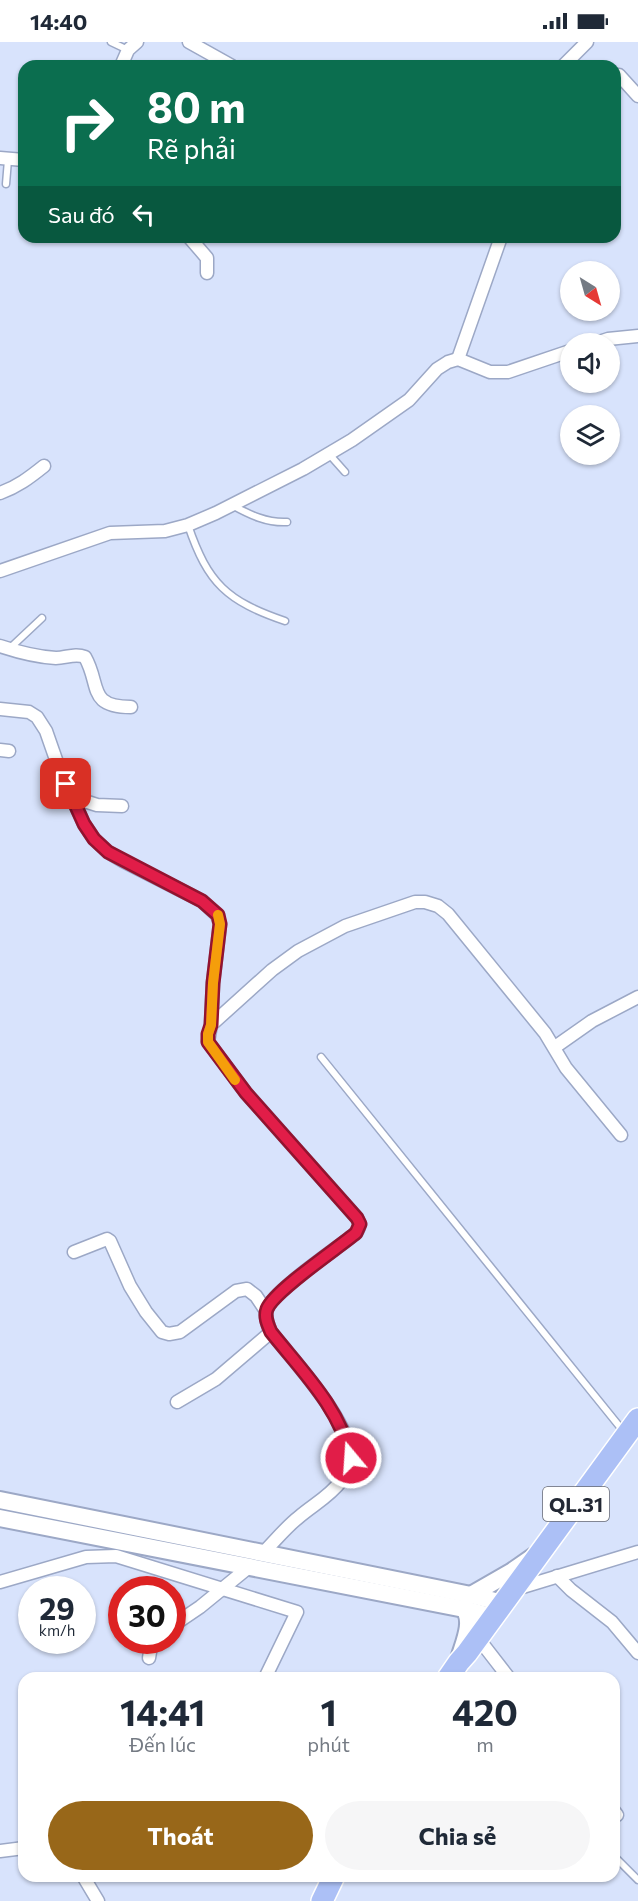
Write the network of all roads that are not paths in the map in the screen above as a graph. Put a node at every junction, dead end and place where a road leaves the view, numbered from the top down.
1 (111, 42) edge
2 (189, 42) edge
3 (587, 42) edge
4 (133, 46) edge
5 (125, 60) edge
6 (221, 60) edge
7 (569, 60) edge
8 (621, 77) edge
9 (638, 96) edge
10 (4, 159) edge
11 (6, 184) dead end
12 (194, 243) edge
13 (499, 243) edge
14 (207, 273) dead end
15 (638, 336) edge
16 (620, 338) edge
17 (560, 354) edge
18 (458, 359) junction
19 (329, 453) junction
20 (44, 466) dead end
21 (345, 472) dead end
22 (0, 493) edge
23 (232, 505) junction
24 (287, 522) dead end
25 (188, 525) junction
26 (0, 571) edge
27 (42, 618) dead end
28 (285, 621) dead end
29 (4, 647) edge
30 (131, 707) dead end
31 (0, 709) edge
32 (72, 797) junction
33 (122, 806) dead end
34 (638, 997) edge
35 (211, 1025) junction
36 (555, 1047) junction
37 (321, 1057) dead end
38 (621, 1135) dead end
39 (74, 1252) dead end
40 (266, 1311) junction
41 (271, 1332) junction
42 (177, 1402) dead end
43 (632, 1427) edge
44 (0, 1500) edge
45 (0, 1518) edge
46 (542, 1550) junction
47 (638, 1552) edge
48 (263, 1553) junction
49 (249, 1567) junction
50 (557, 1576) junction
51 (0, 1582) edge
52 (222, 1589) junction
53 (468, 1602) junction
54 (503, 1603) junction
55 (186, 1616) edge
56 (478, 1638) junction
57 (638, 1653) edge
58 (150, 1654) edge
59 (149, 1658) dead end
60 (453, 1670) edge
61 (268, 1672) edge
62 (504, 1672) edge
63 (18, 1849) edge
64 (0, 1851) edge
65 (620, 1862) edge
66 (638, 1880) edge
67 (87, 1882) edge
68 (331, 1882) edge
69 (98, 1901) edge
70 (322, 1901) edge

1 - 4 lane
2 - 6 street
3 - 7 street
4 - 5 street
8 - 9 street
10 - 11 lane
12 - 14 street
13 - 18 street
15 - 16 street
17 - 18 street
18 - 19 street
19 - 21 lane
19 - 23 street
20 - 22 street
23 - 24 lane
23 - 25 street
25 - 26 street
25 - 28 lane
27 - 29 lane
29 - 30 street
31 - 32 street
32 - 33 street
32 - 35 street
34 - 36 street
35 - 36 street
35 - 40 street
36 - 38 street
37 - 43 lane
39 - 40 street
40 - 41 street
41 - 42 street
41 - 48 street
43 - 46 highway, QL.31
44 - 48 street
45 - 49 street
46 - 53 street
46 - 54 highway, QL.31
47 - 50 street
48 - 53 street
49 - 52 street
49 - 53 street
50 - 54 street
50 - 57 street
51 - 52 street
52 - 55 street
52 - 61 street
53 - 54 street
53 - 60 street
54 - 56 highway, QL.31
56 - 60 highway, QL.31
56 - 62 street
58 - 59 street
63 - 64 street
65 - 66 lane
67 - 69 street
68 - 70 highway

